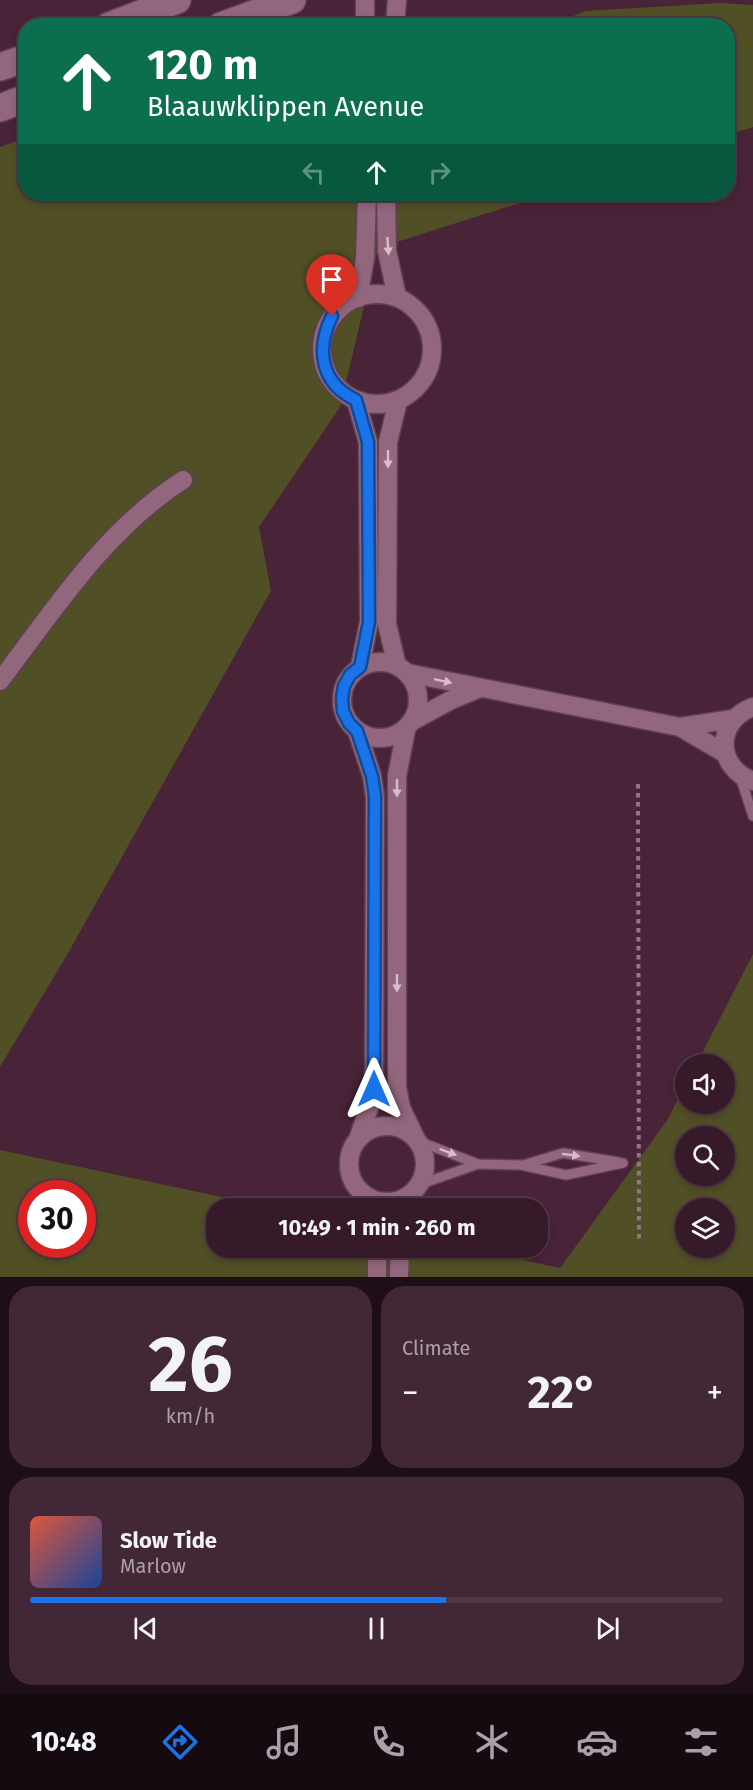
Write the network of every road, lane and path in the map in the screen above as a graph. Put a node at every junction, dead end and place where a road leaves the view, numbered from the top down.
1 (177, 0) edge
2 (292, 0) edge
3 (365, 0) edge
4 (397, 0) edge
5 (131, 18) edge
6 (243, 18) edge
7 (365, 18) edge
8 (396, 18) edge
9 (18, 61) edge
10 (0, 67) edge
11 (18, 101) edge
12 (0, 108) edge
13 (367, 201) edge
14 (386, 201) edge
15 (358, 297) junction
16 (397, 297) junction
17 (356, 400) junction
18 (398, 401) junction
19 (183, 480) dead end
20 (360, 667) junction
21 (402, 669) junction
22 (0, 681) edge
23 (480, 688) junction
24 (753, 707) edge
25 (733, 719) junction
26 (410, 725) junction
27 (680, 727) junction
28 (357, 731) junction
29 (726, 754) junction
30 (746, 778) edge
31 (638, 784) dead end
32 (753, 816) edge
33 (358, 1139) junction
34 (416, 1139) junction
35 (478, 1164) junction
36 (521, 1166) junction
37 (411, 1197) edge
38 (364, 1198) edge
39 (639, 1242) dead end
40 (377, 1258) edge
41 (400, 1258) edge
42 (377, 1277) edge
43 (399, 1277) edge

1 - 5 main road
2 - 6 main road
3 - 7 street
4 - 8 street
9 - 10 main road
11 - 12 main road
13 - 15 street
14 -> 16 street
15 - 16 street
15 - 17 street
16 - 18 street
17 - 18 street
17 - 20 street
18 -> 21 street
19 - 22 street
20 - 21 street
20 - 28 street
21 -> 23 street
21 - 26 street
23 - 26 street
23 - 27 street
24 - 25 street
25 - 27 street
25 - 29 street
26 - 28 street
26 -> 34 street
27 - 29 street
28 - 33 street
29 - 30 street
30 - 32 lane
31 - 39 path
33 - 34 street
33 - 38 street
34 -> 35 lane
34 - 37 street
35 - 36 lane
35 - 37 lane
36 -> 36 lane
40 - 42 street
41 - 43 street

